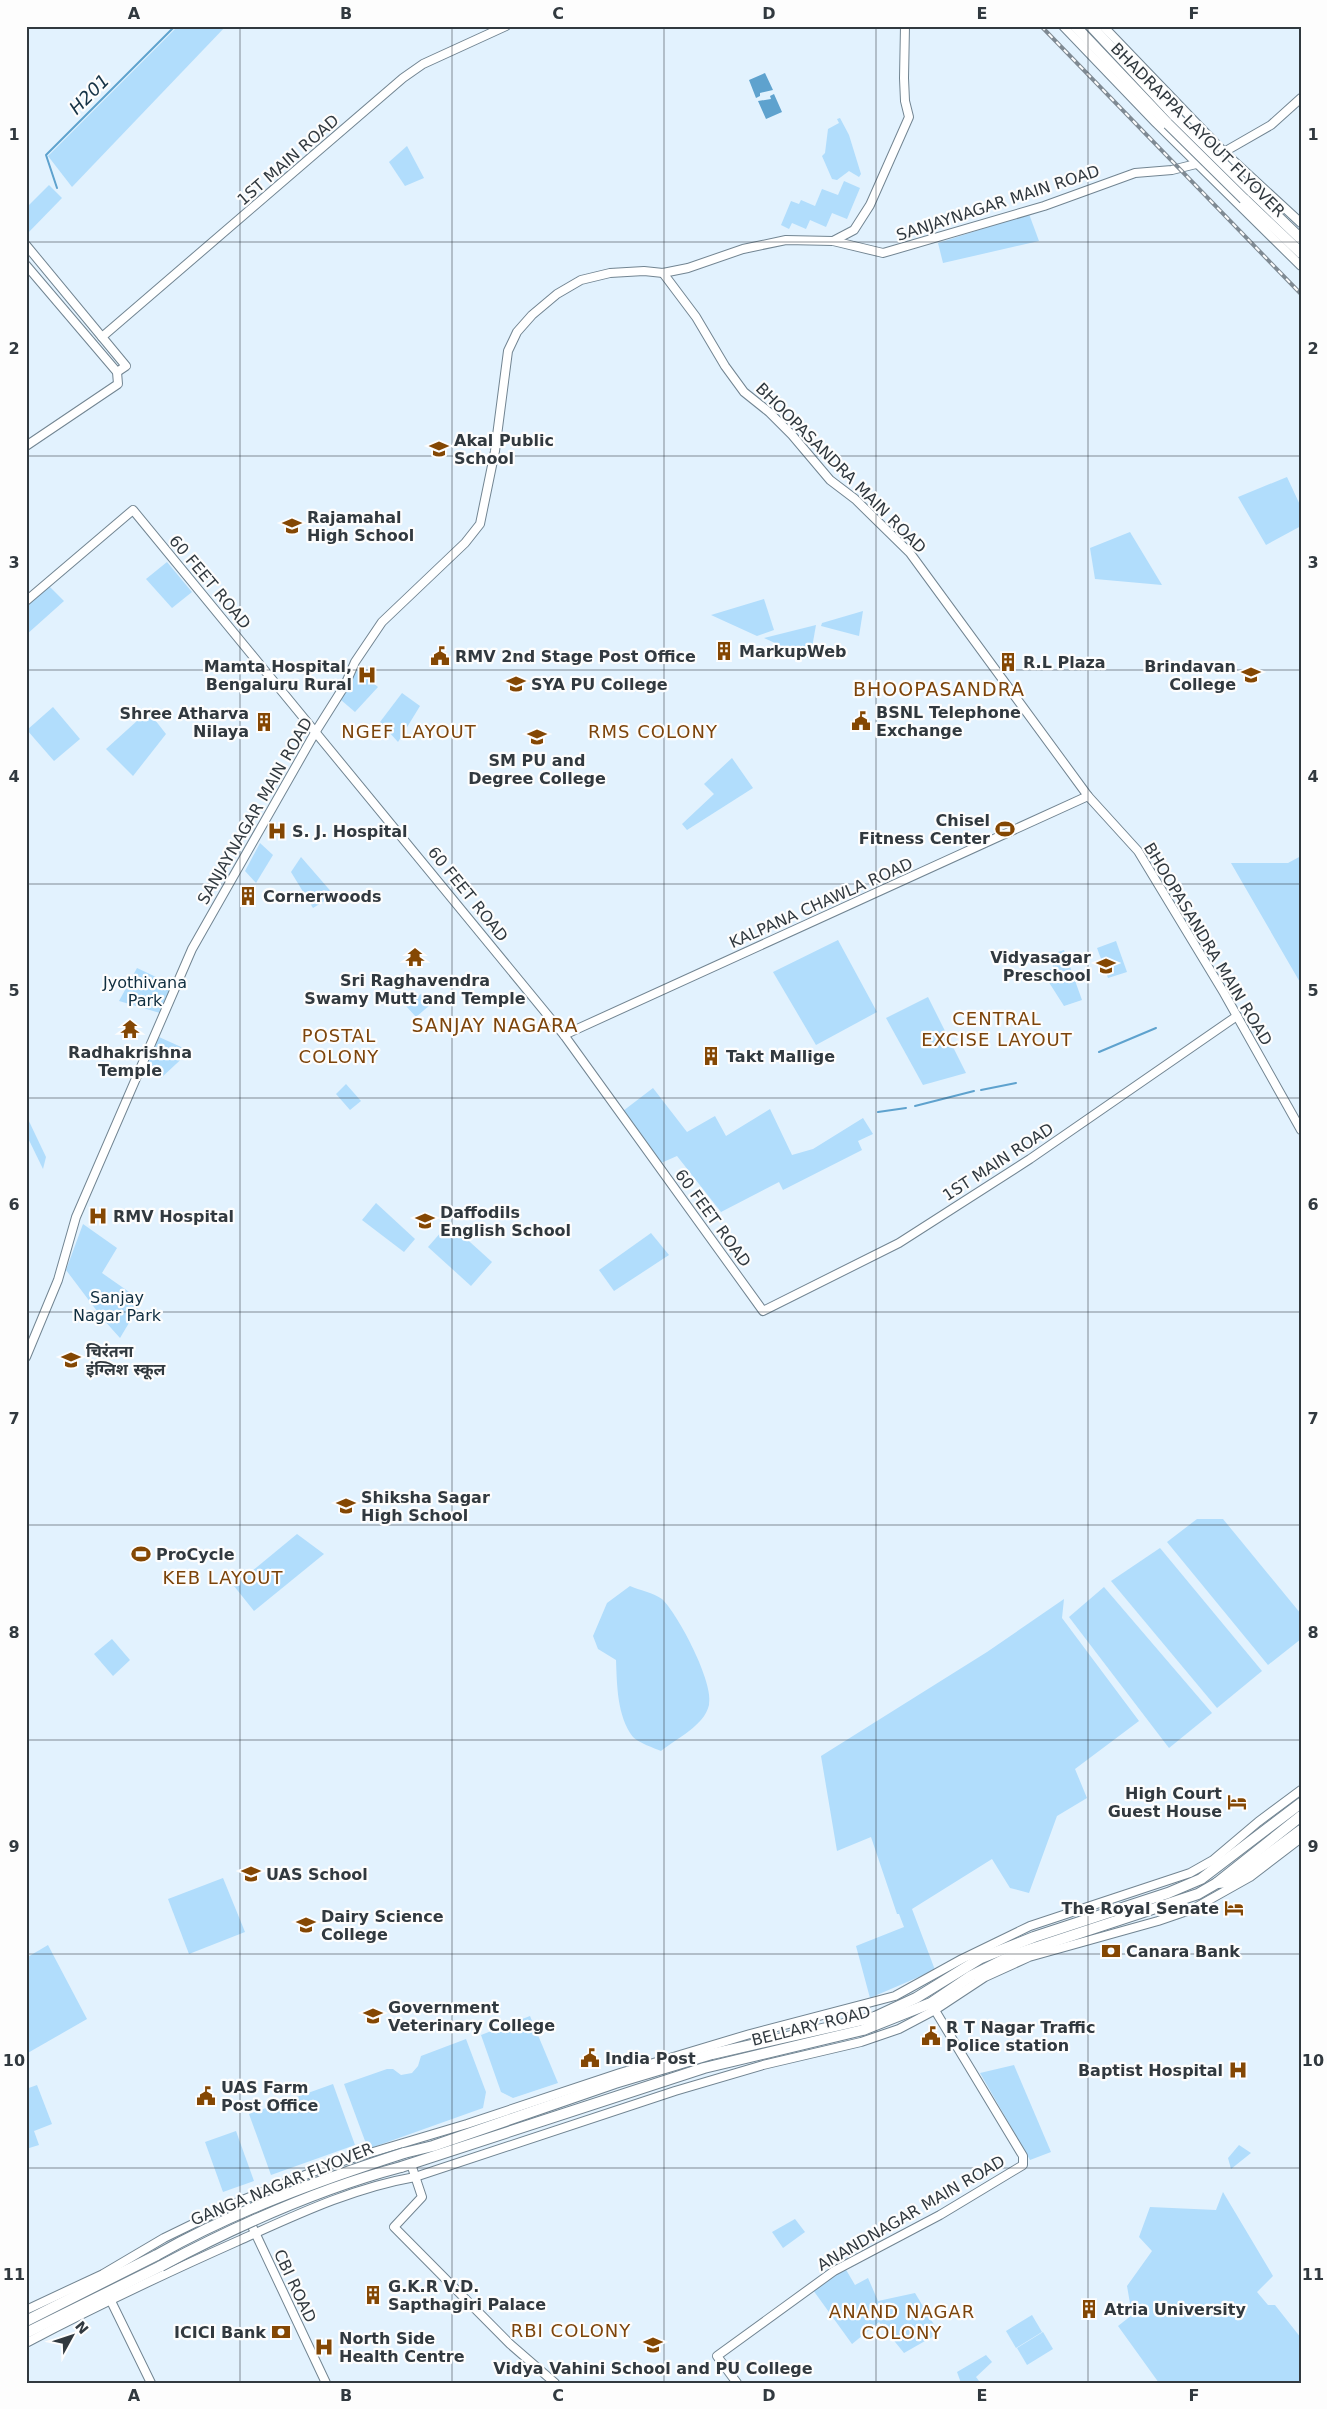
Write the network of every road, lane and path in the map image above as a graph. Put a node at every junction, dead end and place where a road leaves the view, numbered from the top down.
1 (506, 26) edge
2 (905, 26) edge
3 (1063, 26) edge
4 (1075, 26) edge
5 (1091, 26) edge
6 (1103, 26) edge
7 (1301, 98) edge
8 (1223, 152) junction
9 (1198, 164) junction
10 (1248, 195) junction
11 (1301, 223) edge
12 (1301, 239) edge
13 (833, 241) junction
14 (26, 245) edge
15 (1301, 253) edge
16 (26, 264) edge
17 (1301, 266) edge
18 (663, 273) junction
19 (102, 336) junction
20 (117, 372) junction
21 (26, 446) edge
22 (26, 601) edge
23 (316, 731) junction
24 (1088, 796) junction
25 (1237, 1016) junction
26 (564, 1035) junction
27 (1301, 1130) edge
28 (763, 1311) joint
29 (26, 1357) edge
30 (1301, 1790) edge
31 (1301, 1803) edge
32 (1301, 1816) edge
33 (1301, 1830) edge
34 (1301, 1838) edge
35 (1217, 1883) junction
36 (933, 2006) junction
37 (474, 2127) junction
38 (406, 2166) junction
39 (415, 2177) junction
40 (240, 2201) junction
41 (255, 2233) junction
42 (105, 2278) junction
43 (109, 2296) junction
44 (73, 2305) junction
45 (26, 2310) edge
46 (26, 2322) edge
47 (26, 2333) edge
48 (26, 2343) edge
49 (151, 2383) edge
50 (326, 2383) edge
51 (555, 2383) edge
52 (737, 2383) edge

1 - 19 street, 1ST MAIN ROAD
2 - 13 street
3 - 9 street
4 - 10 highway, BHADRAPPA LAYOUT FLYOVER, bridge
5 - 10 highway, BHADRAPPA LAYOUT FLYOVER, bridge
6 - 8 street
7 - 8 street
8 - 9 street, SANJAYNAGAR MAIN ROAD
8 - 11 street
9 - 13 street, SANJAYNAGAR MAIN ROAD
9 - 17 street
10 - 12 highway, BHADRAPPA LAYOUT FLYOVER
10 - 15 highway, BHADRAPPA LAYOUT FLYOVER
13 - 18 street, SANJAYNAGAR MAIN ROAD
14 - 19 street
16 - 20 street
18 - 23 street, SANJAYNAGAR MAIN ROAD
18 - 24 street, BHOOPASANDRA MAIN ROAD
19 - 20 street
20 - 21 street
22 - 23 street, 60 FEET ROAD
23 - 26 street, 60 FEET ROAD
23 - 29 street, SANJAYNAGAR MAIN ROAD
24 - 25 street, BHOOPASANDRA MAIN ROAD
24 - 26 street, KALPANA CHAWLA ROAD
25 - 27 street, BHOOPASANDRA MAIN ROAD
25 - 28 street, 1ST MAIN ROAD
26 - 28 street, 60 FEET ROAD
30 - 37 street
31 - 37 highway, BELLARY ROAD
32 - 35 highway, BELLARY ROAD
33 - 35 highway
34 - 36 street
35 - 36 highway, BELLARY ROAD
36 - 38 highway, BELLARY ROAD
36 - 39 street
36 - 52 street, ANANDNAGAR MAIN ROAD
37 - 40 street
37 - 42 highway, GANGA NAGAR FLYOVER, bridge
38 - 39 street
38 - 43 highway, GANGA NAGAR FLYOVER, bridge
39 - 41 street
39 - 51 street
40 - 41 street, CBI ROAD
40 - 42 street
41 - 43 street
41 - 50 street, CBI ROAD
42 - 44 highway
42 - 45 street
43 - 44 highway
43 - 48 street
43 - 49 street
44 - 46 highway
44 - 47 highway

